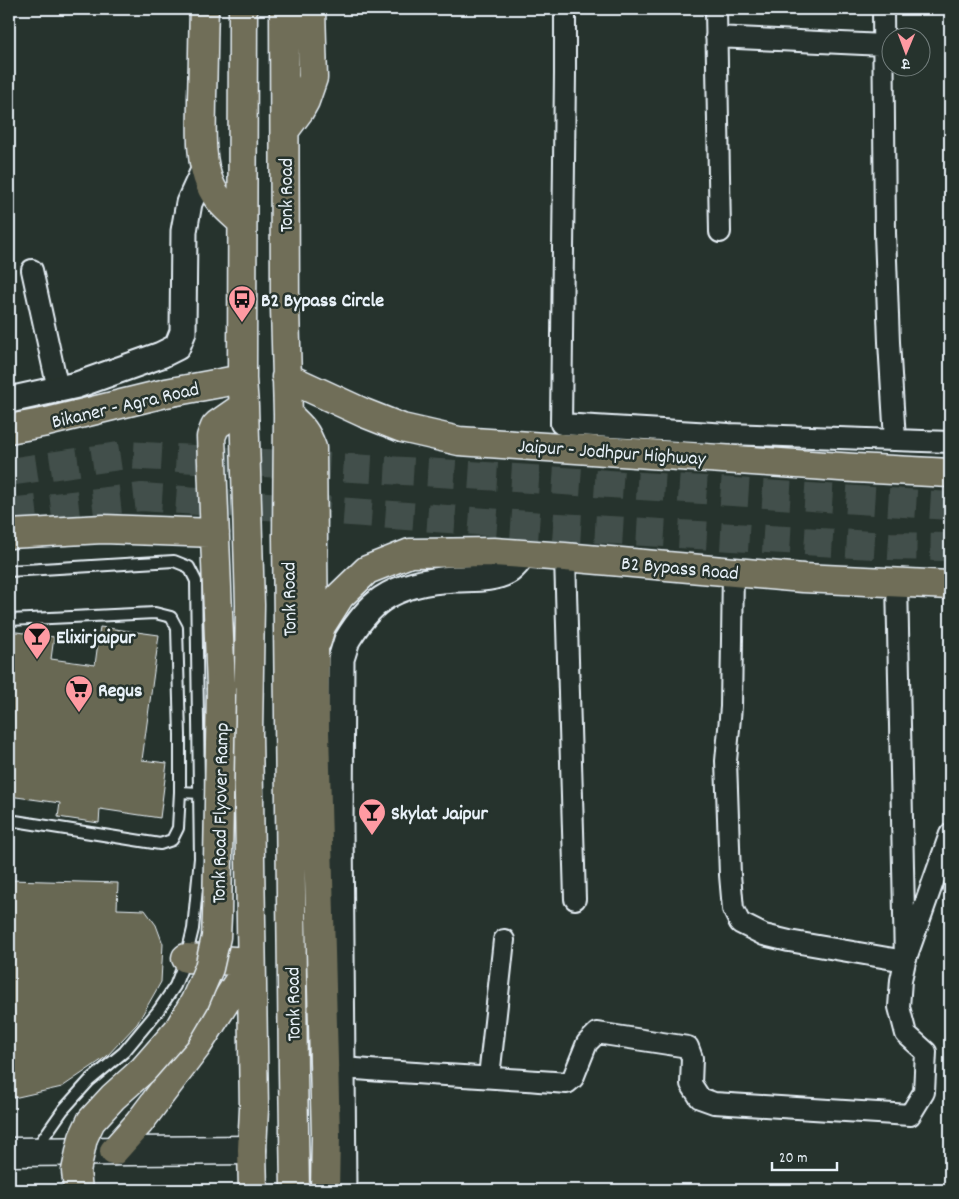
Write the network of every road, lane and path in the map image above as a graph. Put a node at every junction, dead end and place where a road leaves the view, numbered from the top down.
1 (204, 9) edge
2 (243, 9) edge
3 (284, 9) edge
4 (312, 9) edge
5 (565, 9) edge
6 (716, 9) edge
7 (883, 9) edge
8 (884, 28) edge
9 (716, 37) junction
10 (882, 45) edge
11 (884, 78) edge
12 (284, 130) junction
13 (205, 168) junction
14 (242, 222) junction
15 (720, 232) dead end
16 (32, 270) dead end
17 (286, 377) junction
18 (242, 379) junction
19 (58, 389) junction
20 (9, 400) edge
21 (244, 406) junction
22 (288, 415) junction
23 (9, 429) edge
24 (895, 440) junction
25 (950, 442) edge
26 (950, 473) edge
27 (9, 534) edge
28 (215, 534) junction
29 (524, 554) junction
30 (565, 557) junction
31 (9, 571) edge
32 (733, 572) junction
33 (897, 582) junction
34 (950, 585) edge
35 (9, 620) edge
36 (314, 655) junction
37 (198, 734) junction
38 (180, 735) junction
39 (180, 792) junction
40 (200, 793) junction
41 (9, 820) edge
42 (950, 834) edge
43 (575, 899) dead end
44 (504, 940) dead end
45 (186, 958) junction
46 (905, 961) junction
47 (251, 962) junction
48 (342, 1068) junction
49 (489, 1077) junction
50 (252, 1150) junction
51 (114, 1151) junction
52 (22, 1152) edge
53 (78, 1190) edge
54 (253, 1190) edge
55 (295, 1190) edge
56 (325, 1190) edge
57 (343, 1190) edge

1 - 13 main road
2 - 14 main road, Tonk Road
3 - 12 main road, Tonk Road
4 - 12 main road
5 - 24 street
6 - 9 street
7 - 8 street
9 - 10 street
9 - 15 street
11 - 24 street
12 - 17 main road, Tonk Road
13 - 14 main road
13 - 19 street
14 - 18 main road, Tonk Road
16 - 19 street
17 - 22 main road, Tonk Road
17 - 26 main road, Jaipur - Jodhpur Highway
18 - 21 main road, Tonk Road
18 - 23 main road, Bikaner - Agra Road
19 - 20 street
21 - 28 main road, Tonk Road Flyover Ramp
21 - 47 main road, Tonk Road
22 - 36 main road
22 - 55 main road, Tonk Road
24 - 25 street
27 - 28 main road
28 - 53 main road, Tonk Road Flyover Ramp, bridge
29 - 30 main road, B2 Bypass Road
29 - 36 main road, B2 Bypass Road
29 - 48 street
30 - 32 main road, B2 Bypass Road
30 - 43 street
31 - 37 lane
32 - 33 main road, B2 Bypass Road
32 - 46 street
33 - 34 main road, B2 Bypass Road
33 - 46 street
35 - 38 lane
36 - 56 main road
37 - 38 lane
37 - 40 lane
38 - 39 lane
39 - 40 lane
39 - 41 lane
40 - 45 lane
42 - 46 street
44 - 49 street
45 - 47 main road
45 - 52 lane
46 - 49 street
47 - 50 main road, Tonk Road
47 - 51 main road
48 - 49 street
48 - 57 street
50 - 51 main road
50 - 54 main road, Tonk Road
51 - 52 main road

